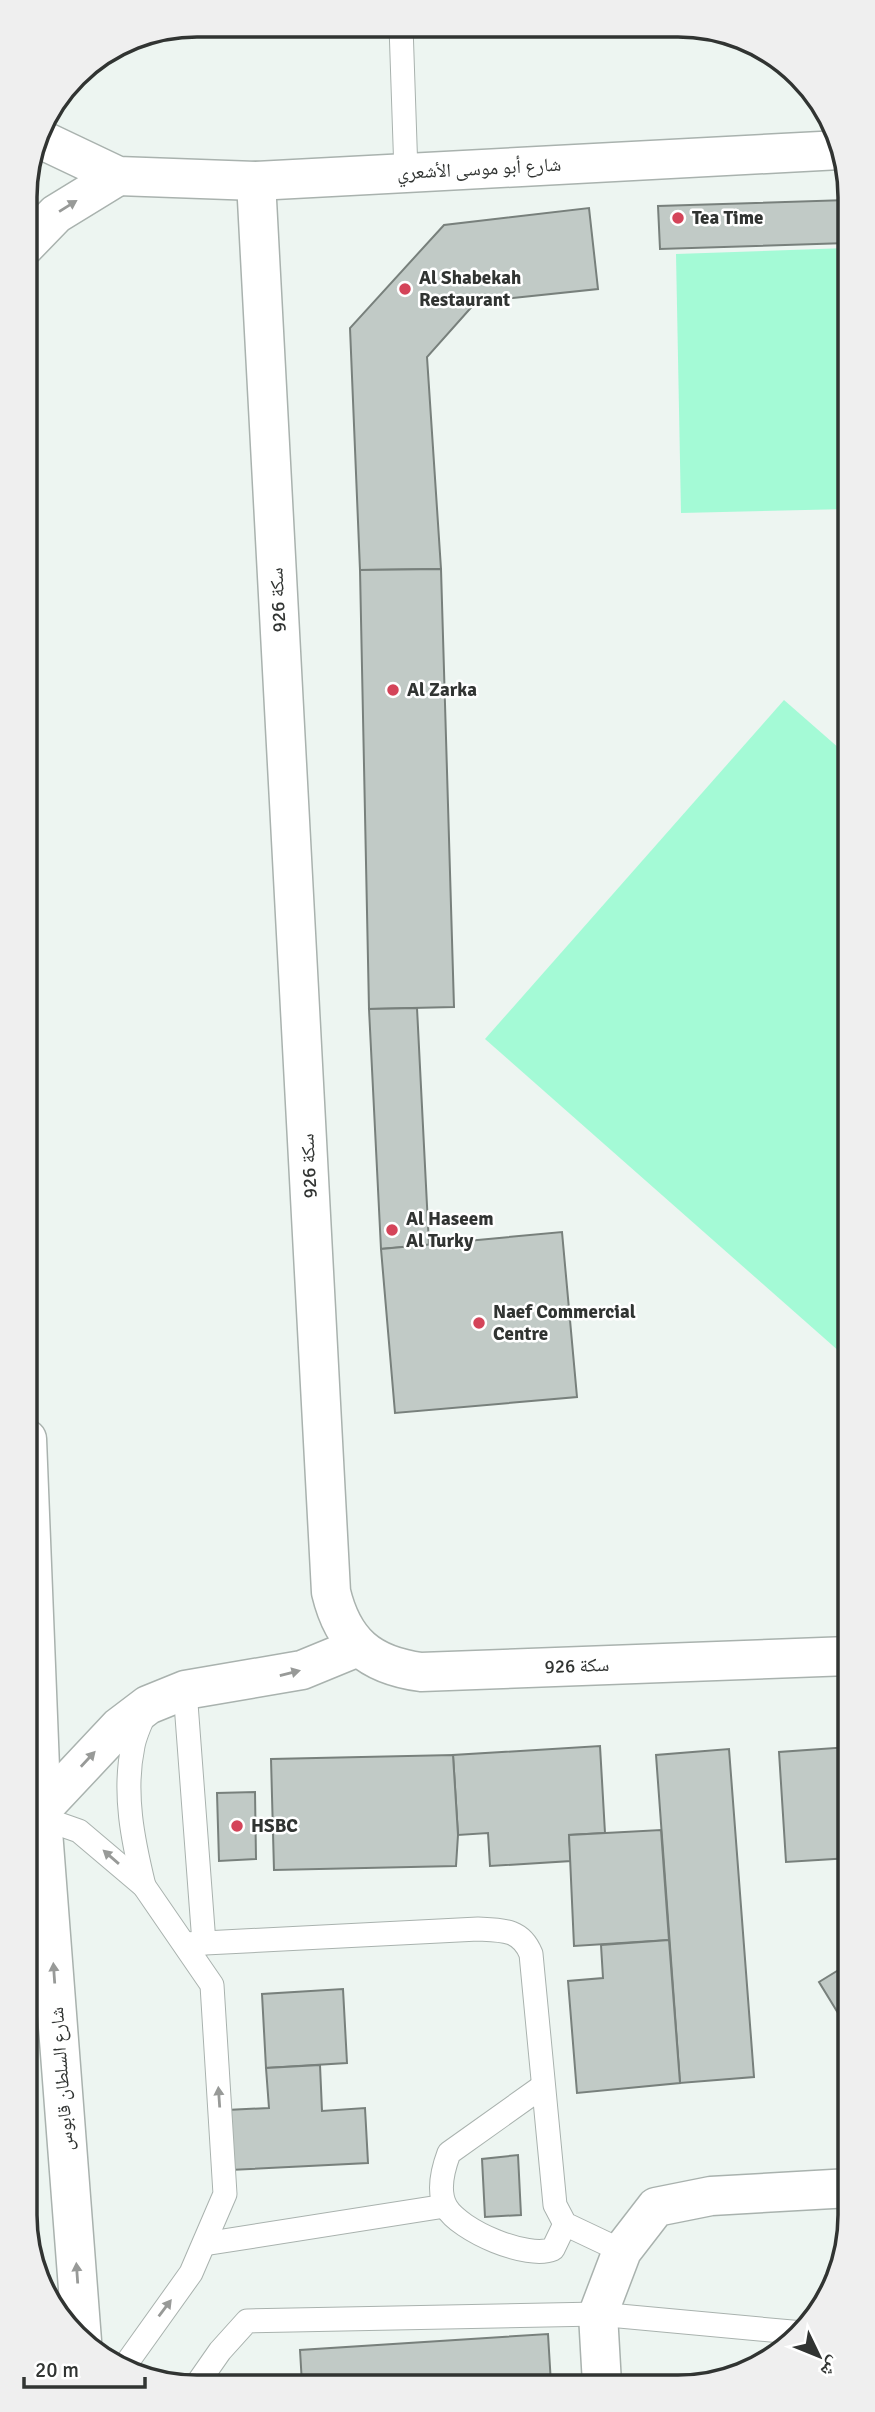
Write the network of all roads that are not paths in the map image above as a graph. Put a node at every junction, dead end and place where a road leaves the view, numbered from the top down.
1 (401, 37) edge
2 (47, 142) edge
3 (831, 150) edge
4 (406, 173) junction
5 (118, 176) junction
6 (256, 181) junction
7 (37, 233) edge
8 (358, 1647) junction
9 (838, 1656) edge
10 (37, 1688) edge
11 (185, 1689) junction
12 (148, 1705) junction
13 (42, 1813) junction
14 (144, 1886) junction
15 (195, 1944) junction
16 (543, 2086) junction
17 (838, 2189) edge
18 (445, 2206) junction
19 (565, 2224) junction
20 (204, 2244) junction
21 (622, 2251) junction
22 (598, 2314) junction
23 (81, 2325) edge
24 (784, 2331) edge
25 (129, 2360) edge
26 (204, 2375) edge
27 (601, 2375) edge

1 - 4 lane
2 - 5 main road, شارع أبو موسى الأشعري
3 - 4 main road, شارع أبو موسى الأشعري
4 - 6 main road, شارع أبو موسى الأشعري
5 - 6 main road, شارع أبو موسى الأشعري
7 -> 5 main road
6 - 8 main road, سكة 926
8 - 9 main road, سكة 926
11 -> 8 main road
10 - 13 main road, شارع السلطان قابوس
11 - 12 main road
11 - 15 lane
13 -> 12 main road
12 - 14 lane
14 -> 13 lane
23 -> 13 main road, شارع السلطان قابوس
14 - 15 lane
15 - 16 lane
20 -> 15 lane
16 - 18 lane
16 - 19 lane
17 - 21 main road
18 - 19 lane
18 - 20 lane
19 - 21 lane
25 -> 20 lane
21 - 22 main road
22 - 24 lane
22 - 26 lane
22 - 27 main road

